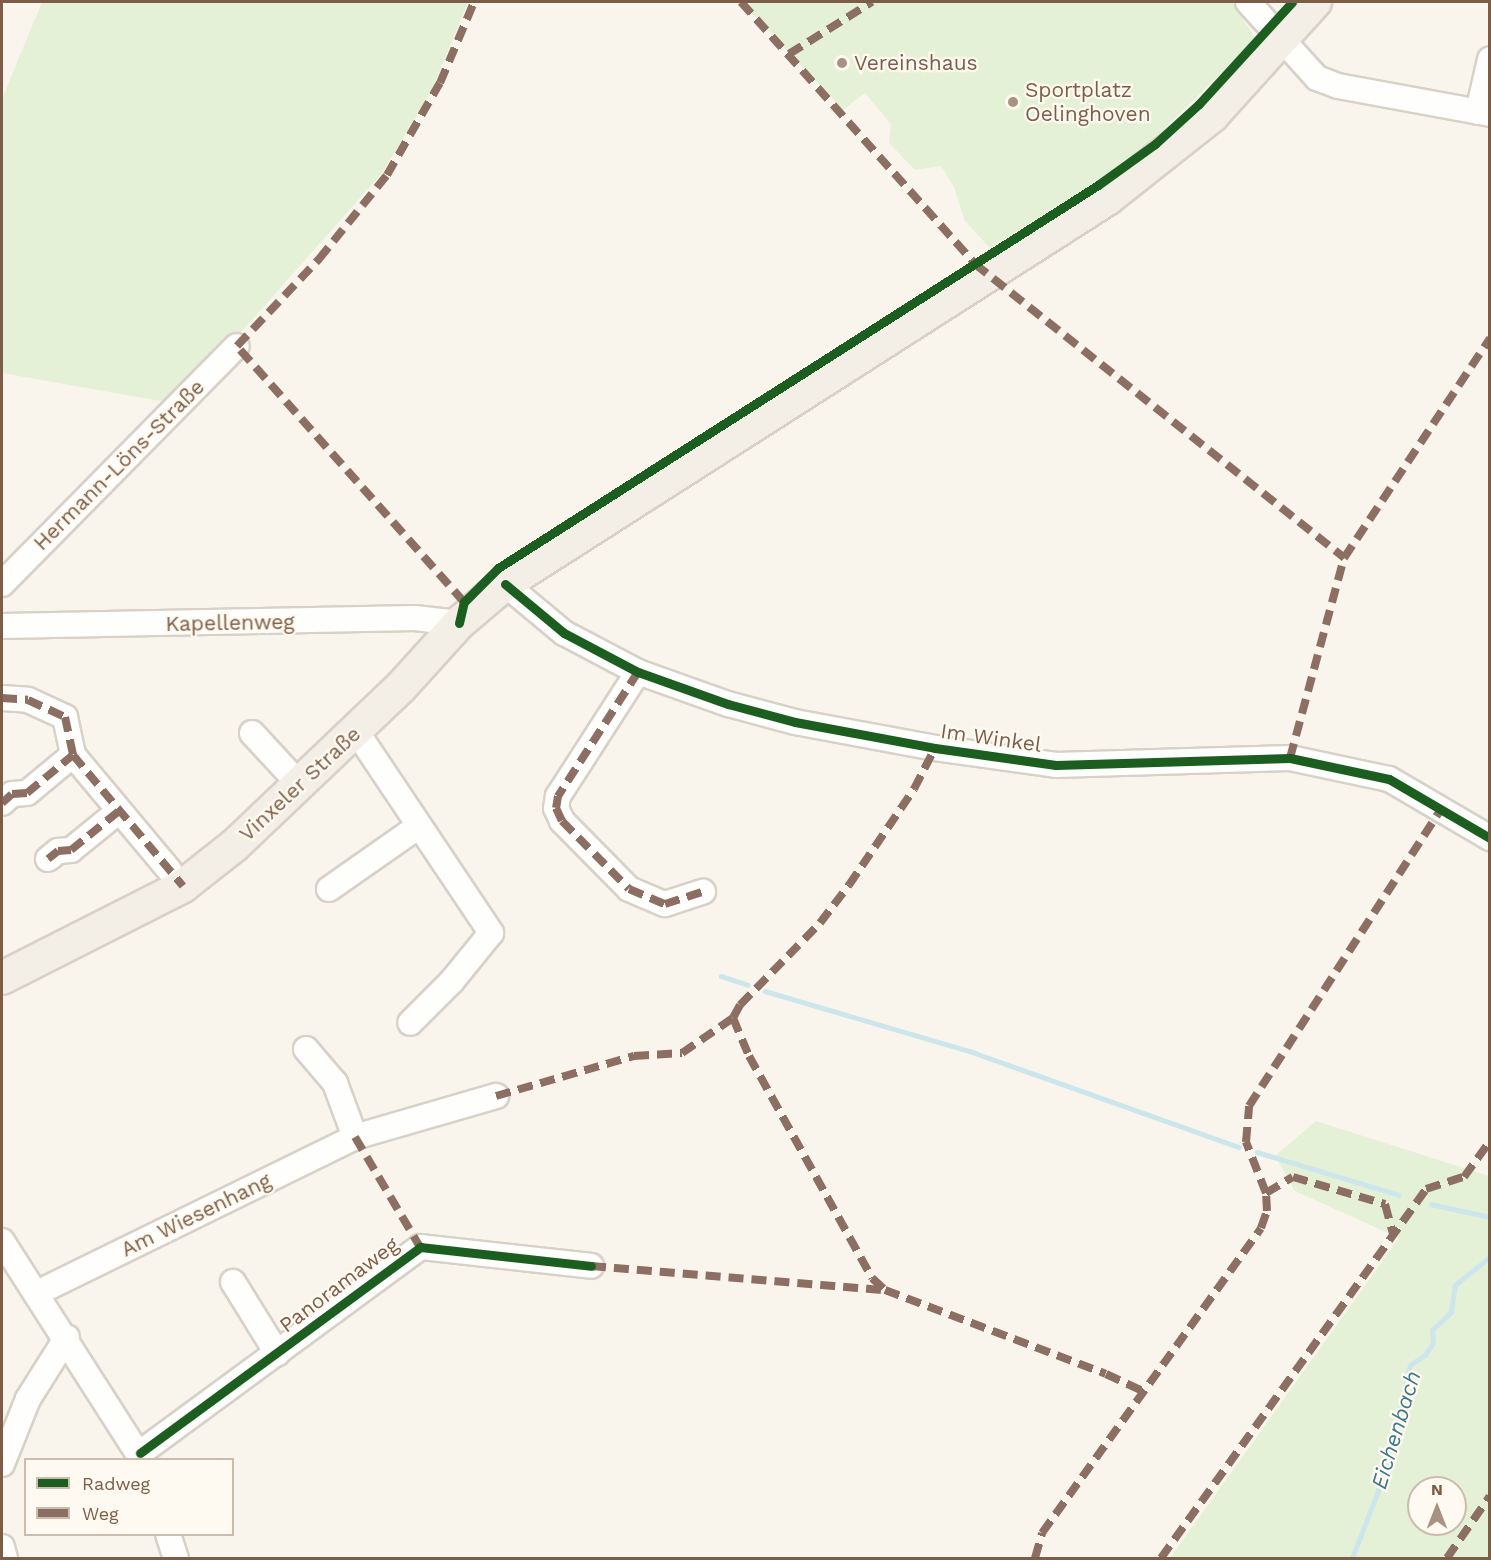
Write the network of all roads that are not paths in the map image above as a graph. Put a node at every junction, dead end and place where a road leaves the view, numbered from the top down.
1 (1248, 2) edge
2 (1315, 2) edge
3 (1282, 42) junction
4 (1490, 59) edge
5 (1484, 113) edge
6 (237, 346) dead end
7 (2, 584) edge
8 (505, 584) junction
9 (459, 623) junction
10 (2, 626) edge
11 (638, 672) junction
12 (2, 698) edge
13 (356, 731) junction
14 (252, 733) dead end
15 (73, 755) junction
16 (300, 785) junction
17 (2, 803) edge
18 (118, 811) junction
19 (419, 826) junction
20 (1490, 838) edge
21 (48, 859) dead end
22 (169, 870) dead end
23 (328, 889) dead end
24 (703, 892) dead end
25 (2, 978) edge
26 (410, 1023) dead end
27 (306, 1049) dead end
28 (496, 1096) dead end
29 (355, 1137) junction
30 (2, 1241) edge
31 (591, 1266) dead end
32 (232, 1282) dead end
33 (37, 1293) junction
34 (67, 1337) junction
35 (277, 1353) junction
36 (141, 1456) edge
37 (2, 1464) edge
38 (169, 1536) edge
39 (2, 1547) edge
40 (5, 1558) edge
41 (176, 1558) edge

1 - 3 street
2 - 3 main road, Vinxeler Straße
3 - 5 street
3 - 8 main road, Vinxeler Straße
4 - 5 street
6 - 7 street, Hermann-Löns-Straße
8 - 9 main road, Vinxeler Straße
8 - 11 street, Im Winkel
9 - 10 street, Kapellenweg
9 - 13 main road, Vinxeler Straße
11 - 20 street, Im Winkel
11 - 24 street
12 - 15 street
13 - 16 main road, Vinxeler Straße
13 - 19 street
14 - 16 street
15 - 17 street
15 - 18 street
16 - 25 main road, Vinxeler Straße
18 - 21 street
18 - 22 street
19 - 23 street
19 - 26 street
27 - 29 street
28 - 29 street, Am Wiesenhang
29 - 33 street, Am Wiesenhang
30 - 33 street
31 - 35 street, Panoramaweg
32 - 35 street
33 - 34 street
34 - 36 street
34 - 37 street
35 - 36 street, Panoramaweg
38 - 41 street
39 - 40 street

